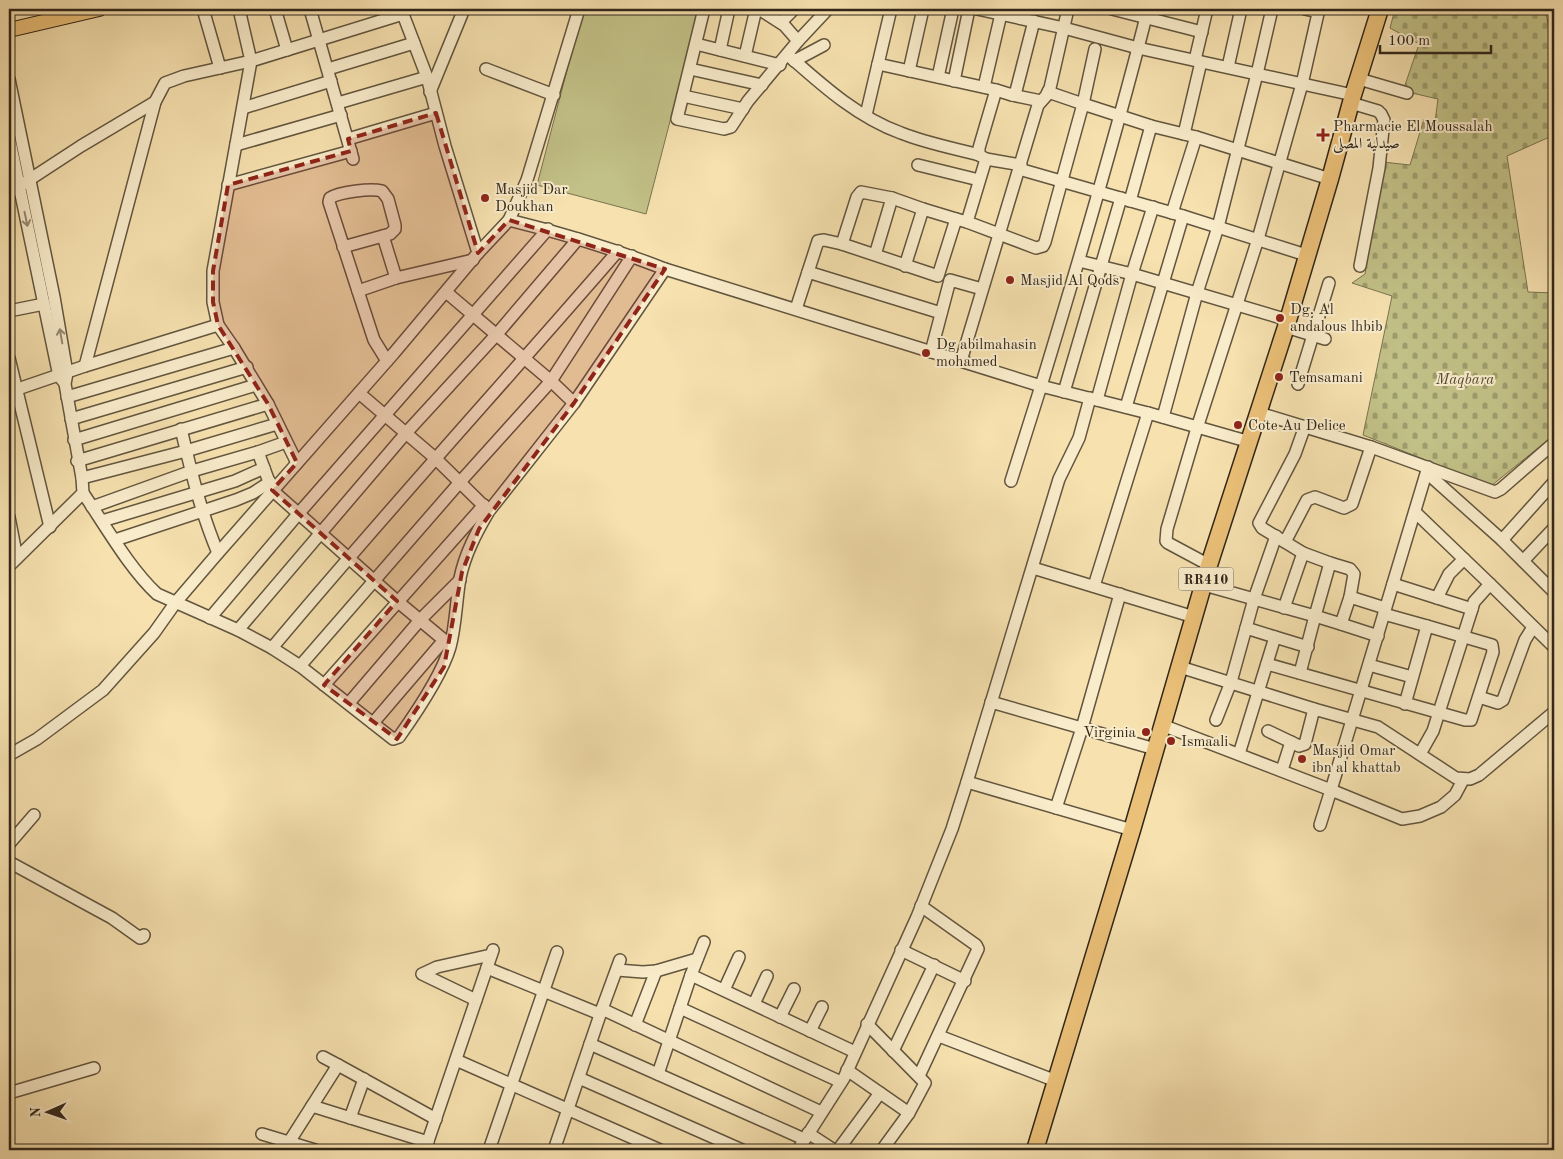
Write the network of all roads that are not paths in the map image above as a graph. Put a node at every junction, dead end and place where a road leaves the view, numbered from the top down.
1 (99, 9) edge
2 (203, 9) edge
3 (239, 9) edge
4 (275, 9) edge
5 (310, 9) edge
6 (464, 9) edge
7 (579, 9) edge
8 (704, 9) edge
9 (728, 9) edge
10 (758, 9) edge
11 (794, 9) edge
12 (828, 9) edge
13 (891, 9) edge
14 (923, 9) edge
15 (953, 9) edge
16 (969, 9) edge
17 (977, 9) edge
18 (1068, 9) edge
19 (1112, 9) edge
20 (1241, 9) edge
21 (1272, 9) edge
22 (1305, 9) edge
23 (1380, 9) edge
24 (1204, 10) edge
25 (1319, 10) edge
26 (402, 12) edge
27 (995, 12) edge
28 (1147, 13) edge
29 (1031, 17) edge
30 (781, 22) junction
31 (1064, 28) junction
32 (9, 30) edge
33 (1202, 32) junction
34 (319, 40) junction
35 (798, 41) junction
36 (414, 42) junction
37 (696, 44) junction
38 (824, 46) dead end
39 (1138, 48) junction
40 (1095, 49) dead end
41 (287, 50) junction
42 (720, 50) junction
43 (745, 56) junction
44 (791, 58) junction
45 (251, 61) junction
46 (1198, 61) junction
47 (878, 64) junction
48 (780, 65) junction
49 (1228, 67) junction
50 (220, 68) junction
51 (486, 69) dead end
52 (690, 69) junction
53 (328, 70) junction
54 (909, 71) junction
55 (1257, 74) junction
56 (427, 77) junction
57 (938, 77) junction
58 (1359, 78) junction
59 (9, 79) edge
60 (954, 80) junction
61 (331, 81) junction
62 (1302, 84) junction
63 (762, 85) junction
64 (984, 87) junction
65 (996, 90) junction
66 (430, 92) junction
67 (1407, 93) dead end
68 (1012, 94) junction
69 (554, 95) junction
70 (683, 96) junction
71 (1044, 96) junction
72 (1352, 99) junction
73 (156, 102) junction
74 (338, 103) junction
75 (1083, 104) junction
76 (244, 108) junction
77 (743, 109) junction
78 (436, 113) junction
79 (341, 115) junction
80 (866, 115) junction
81 (1120, 117) junction
82 (1151, 126) junction
83 (1184, 134) junction
84 (9, 137) edge
85 (1196, 137) junction
86 (348, 139) junction
87 (236, 145) junction
88 (1238, 151) junction
89 (983, 157) junction
90 (1279, 163) junction
91 (918, 165) dead end
92 (1020, 167) junction
93 (29, 179) junction
94 (1330, 179) junction
95 (979, 180) junction
96 (1062, 181) junction
97 (228, 185) junction
98 (19, 186) junction
99 (1099, 192) junction
100 (9, 193) edge
101 (892, 198) junction
102 (1125, 200) junction
103 (1153, 208) junction
104 (923, 209) junction
105 (1178, 215) junction
106 (509, 220) junction
107 (962, 220) junction
108 (1218, 227) junction
109 (548, 229) junction
110 (999, 234) junction
111 (383, 236) junction
112 (578, 239) junction
113 (1258, 239) junction
114 (842, 244) junction
115 (343, 247) junction
116 (618, 251) junction
117 (875, 255) junction
118 (1306, 255) junction
119 (632, 256) junction
120 (476, 257) junction
121 (1079, 261) junction
122 (906, 266) junction
123 (1100, 266) junction
124 (1360, 266) dead end
125 (665, 269) junction
126 (808, 272) junction
127 (1132, 274) junction
128 (938, 276) junction
129 (396, 278) junction
130 (950, 280) junction
131 (1163, 283) junction
132 (1329, 283) dead end
133 (982, 289) junction
134 (358, 291) junction
135 (446, 292) junction
136 (1197, 292) junction
137 (44, 304) junction
138 (1238, 305) junction
139 (796, 309) junction
140 (9, 311) edge
141 (942, 313) junction
142 (474, 315) junction
143 (1287, 324) junction
144 (218, 325) junction
145 (497, 334) junction
146 (1313, 335) junction
147 (1325, 339) dead end
148 (234, 348) junction
149 (931, 352) junction
150 (9, 358) edge
151 (525, 358) junction
152 (387, 361) junction
153 (961, 361) junction
154 (85, 366) junction
155 (246, 367) junction
156 (64, 377) junction
157 (551, 381) junction
158 (1298, 384) dead end
159 (256, 386) junction
160 (1041, 386) junction
161 (12, 391) edge
162 (1064, 392) junction
163 (359, 393) junction
164 (67, 397) junction
165 (1094, 399) junction
166 (574, 403) junction
167 (268, 404) junction
168 (1126, 407) junction
169 (1148, 413) junction
170 (1259, 413) junction
171 (384, 415) junction
172 (1163, 417) junction
173 (71, 419) junction
174 (277, 424) junction
175 (1305, 426) junction
176 (1197, 428) junction
177 (181, 429) junction
178 (406, 433) junction
179 (74, 440) junction
180 (286, 442) junction
181 (1250, 442) junction
182 (1554, 443) edge
183 (1371, 446) junction
184 (186, 451) junction
185 (258, 452) junction
186 (435, 458) junction
187 (77, 462) junction
188 (297, 463) junction
189 (264, 468) junction
190 (1428, 470) junction
191 (192, 471) junction
192 (82, 478) junction
193 (1011, 481) dead end
194 (460, 482) junction
195 (1554, 482) edge
196 (271, 486) junction
197 (197, 492) junction
198 (83, 493) junction
199 (92, 507) junction
200 (486, 508) junction
201 (202, 511) junction
202 (1415, 512) junction
203 (299, 513) junction
204 (9, 517) edge
205 (102, 521) junction
206 (50, 527) junction
207 (1554, 528) edge
208 (321, 533) junction
209 (1280, 539) junction
210 (114, 540) junction
211 (1502, 540) junction
212 (218, 553) junction
213 (1302, 553) junction
214 (348, 557) junction
215 (1464, 559) junction
216 (1522, 561) junction
217 (13, 562) edge
218 (1330, 564) junction
219 (1210, 565) junction
220 (1033, 568) junction
221 (376, 580) junction
222 (460, 580) junction
223 (1393, 584) junction
224 (1490, 584) junction
225 (1204, 585) junction
226 (1094, 586) junction
227 (1553, 588) edge
228 (1120, 594) junction
229 (1350, 597) junction
230 (1437, 598) junction
231 (1254, 599) junction
232 (397, 601) junction
233 (176, 602) junction
234 (1284, 608) junction
235 (1472, 609) junction
236 (1384, 611) junction
237 (1194, 616) junction
238 (1315, 616) junction
239 (210, 618) junction
240 (420, 620) junction
241 (1341, 624) junction
242 (1428, 626) junction
243 (1533, 627) junction
244 (1246, 628) junction
245 (238, 630) junction
246 (1378, 636) junction
247 (1463, 636) junction
248 (1275, 637) junction
249 (447, 643) junction
250 (1308, 647) junction
251 (1554, 647) edge
252 (272, 648) junction
253 (1267, 664) junction
254 (1369, 665) junction
255 (300, 666) junction
256 (1180, 667) junction
257 (1300, 673) junction
258 (1412, 676) junction
259 (1231, 682) junction
260 (324, 685) junction
261 (1259, 691) junction
262 (1361, 691) junction
263 (1479, 697) junction
264 (991, 702) junction
265 (348, 703) junction
266 (1405, 704) junction
267 (1314, 709) junction
268 (1554, 712) edge
269 (1439, 713) junction
270 (1353, 719) junction
271 (1216, 720) dead end
272 (373, 724) junction
273 (1162, 725) junction
274 (1082, 728) junction
275 (1268, 731) dead end
276 (1291, 742) junction
277 (1155, 750) junction
278 (1239, 754) junction
279 (1420, 754) junction
280 (9, 755) edge
281 (1282, 770) junction
282 (1463, 780) junction
283 (967, 782) junction
284 (1331, 790) junction
285 (1056, 808) junction
286 (34, 814) dead end
287 (1320, 825) dead end
288 (1132, 830) junction
289 (9, 844) edge
290 (9, 862) edge
291 (921, 906) junction
292 (144, 935) dead end
293 (704, 942) dead end
294 (901, 950) junction
295 (557, 952) dead end
296 (740, 957) dead end
297 (697, 959) junction
298 (934, 965) junction
299 (487, 968) junction
300 (656, 971) junction
301 (691, 975) junction
302 (767, 976) dead end
303 (965, 981) junction
304 (794, 989) dead end
305 (724, 990) junction
306 (544, 991) junction
307 (476, 1000) junction
308 (754, 1004) junction
309 (822, 1007) dead end
310 (680, 1008) junction
311 (601, 1011) junction
312 (780, 1017) junction
313 (867, 1024) junction
314 (636, 1025) junction
315 (810, 1031) junction
316 (939, 1036) junction
317 (669, 1040) junction
318 (590, 1044) junction
319 (894, 1051) junction
320 (855, 1052) junction
321 (323, 1057) dead end
322 (456, 1060) junction
323 (338, 1065) junction
324 (94, 1068) dead end
325 (847, 1070) junction
326 (658, 1074) junction
327 (920, 1076) junction
328 (579, 1078) junction
329 (364, 1079) junction
330 (1056, 1081) junction
331 (841, 1082) junction
332 (511, 1085) junction
333 (9, 1093) edge
334 (880, 1093) junction
335 (312, 1106) junction
336 (568, 1110) junction
337 (821, 1112) junction
338 (909, 1113) junction
339 (350, 1118) junction
340 (436, 1119) junction
341 (262, 1134) dead end
342 (806, 1136) junction
343 (287, 1146) edge
344 (427, 1146) edge
345 (655, 1149) edge
346 (315, 1150) edge
347 (489, 1150) edge
348 (554, 1150) edge
349 (742, 1150) edge
350 (798, 1150) edge
351 (834, 1150) edge
352 (838, 1150) edge
353 (882, 1150) edge
354 (1035, 1150) edge

1 - 32 main road
2 - 50 street
3 - 45 street
4 - 41 street
5 - 34 street
6 - 66 street
7 - 69 street
8 - 37 street
9 - 42 street
10 - 30 street
10 - 43 street
11 - 30 street
12 - 35 street
13 - 47 street
14 - 54 street
15 - 57 street
16 - 60 street
17 - 27 street
18 - 31 street
19 - 28 street
20 - 49 street
21 - 55 street
22 - 25 street
23 - 58 highway, RR410
24 - 33 street
25 - 62 street
26 - 34 street
26 - 36 street
27 - 29 street
27 - 64 street
28 - 33 street
28 - 39 street
29 - 31 street
29 - 68 street
30 - 35 street
31 - 39 street
31 - 71 street
33 - 46 street
34 - 41 street
34 - 53 street
35 - 44 street
36 - 53 street
36 - 56 street
37 - 42 street
37 - 52 street
38 - 44 street
39 - 46 street
39 - 81 street
40 - 75 street
41 - 45 street
42 - 43 street
43 - 48 street
44 - 48 street
44 - 80 street
45 - 50 street
45 - 76 street
46 - 49 street
46 - 83 street
47 - 54 street
47 - 80 street
48 - 63 street
49 - 55 street
50 - 73 street
51 - 69 street
52 - 63 street
52 - 70 street
53 - 61 street
54 - 57 street
55 - 62 street
55 - 88 street
56 - 66 street
56 - 74 street
57 - 60 street
58 - 67 street
58 - 72 highway, RR410
59 - 93 street
60 - 64 street
61 - 74 street
61 - 76 street
62 - 72 street
62 - 90 street
63 - 77 street
64 - 65 street
65 - 68 street
65 - 89 street
66 - 78 street
68 - 71 street
69 - 106 street
70 - 77 street
70 - 77 street
71 - 75 street
71 - 92 street
72 - 94 highway, RR410
72 - 124 street
73 - 93 street
73 - 154 street
74 - 79 street
75 - 81 street
75 - 96 street
76 - 87 street
78 - 86 street
78 - 120 street
79 - 86 street
79 - 87 street
80 - 89 street
81 - 82 street
81 - 99 street
82 - 83 street
82 - 102 street
83 - 85 street
84 - 98 street
85 - 88 street
85 - 105 street
86 - 97 street
87 - 97 street
88 - 90 street
88 - 108 street
89 - 92 street
89 - 95 street
90 - 94 street
90 - 113 street
91 - 95 street
92 - 96 street
92 - 110 street
93 - 98 street
156 -> 93 street
94 - 118 highway, RR410
95 - 107 street
96 - 99 street
96 - 110 street
97 - 144 street
98 - 100 street
98 -> 137 street
99 - 102 street
99 - 121 street
101 - 104 street
101 - 114 street
101 - 117 street
102 - 103 street
102 - 123 street
103 - 105 street
103 - 127 street
104 - 107 street
104 - 122 street
105 - 108 street
105 - 131 street
106 - 109 street
106 - 120 street
107 - 110 street
107 - 128 street
108 - 113 street
108 - 136 street
109 - 112 street
109 - 142 street
110 - 133 street
111 - 115 street
111 - 115 street
111 - 129 street
112 - 116 street
112 - 145 street
113 - 118 street
113 - 138 street
114 - 117 street
114 - 126 street
115 - 134 street
116 - 119 street
116 - 151 street
117 - 122 street
118 - 143 highway, RR410
119 - 125 street
119 - 157 street
120 - 129 street
120 - 135 street
121 - 123 street
121 - 160 street
122 - 128 street
123 - 127 street
123 - 162 street
125 - 139 street
125 - 166 street
126 - 139 street
126 - 141 street
127 - 131 street
127 - 165 street
128 - 130 street
129 - 134 street
130 - 133 street
130 - 141 street
131 - 136 street
131 - 168 street
132 - 146 street
133 - 153 street
134 - 152 street
135 - 142 street
135 - 152 street
136 - 138 street
136 - 172 street
137 - 140 street
137 - 156 street
138 - 143 street
138 - 176 street
139 - 149 street
141 - 149 street
142 - 145 street
142 - 171 street
143 - 146 street
143 - 170 highway, RR410
144 - 148 street
144 - 154 street
145 - 151 street
145 - 178 street
146 - 147 street
146 - 158 street
148 - 155 street
148 - 164 street
149 - 153 street
150 - 161 street
151 - 157 street
151 - 186 street
152 - 163 street
153 - 160 street
154 - 156 street
155 - 159 street
155 - 173 street
156 - 161 street
156 - 164 street
157 - 166 street
157 - 194 street
159 - 167 street
159 - 179 street
160 - 162 street
160 - 193 street
161 - 206 street
162 - 165 street
163 - 171 street
163 - 188 street
164 - 173 street
165 - 168 street
165 - 220 street
166 - 200 street
167 - 174 street
167 - 177 street
168 - 169 street
169 - 172 street
169 - 226 street
170 - 175 street
170 - 181 highway, RR410
171 - 178 street
171 - 203 street
172 - 176 street
173 - 179 street
174 - 180 street
174 - 184 street
175 - 183 street
175 - 209 street
176 - 181 street
176 - 219 street
177 - 184 street
177 - 187 street
178 - 186 street
178 - 208 street
179 - 187 street
180 - 185 street
180 - 188 street
181 - 219 highway, RR410
182 - 190 street
183 - 190 street
183 - 209 street
184 - 191 street
184 - 192 street
185 - 189 street
185 - 191 street
186 - 194 street
186 - 214 street
187 - 192 street
188 - 196 street
189 - 196 street
189 - 197 street
190 - 202 street
190 - 211 street
191 - 197 street
191 - 199 street
192 - 198 street
194 - 200 street
194 - 221 street
195 - 211 street
196 - 201 street
196 - 203 street
196 - 212 street
197 - 201 street
197 - 205 street
198 - 199 street
198 - 206 street
199 - 205 street
200 - 222 street
200 - 232 street
201 - 210 street
201 - 212 street
202 - 215 street
202 - 223 street
203 - 208 street
203 - 239 street
204 - 217 street
205 - 210 street
206 - 217 street
207 - 216 street
208 - 214 street
208 - 245 street
209 - 213 street
209 - 231 street
210 - 233 street
211 - 216 street
212 - 233 street
213 - 218 street
213 - 234 street
214 - 221 street
214 - 252 street
215 - 224 street
215 - 230 street
216 - 227 street
218 - 229 street
218 - 238 street
219 - 225 highway, RR410
220 - 226 street
220 - 264 street
221 - 232 street
221 - 255 street
222 - 240 street
222 - 249 street
223 - 230 street
223 - 236 street
224 - 235 street
224 - 243 street
225 - 231 street
225 - 237 highway, RR410
226 - 228 street
228 - 237 street
228 - 274 street
229 - 236 street
229 - 241 street
230 - 235 street
231 - 234 street
231 - 244 street
232 - 240 street
232 - 260 street
233 - 239 street
233 - 280 street
234 - 238 street
235 - 247 street
236 - 242 street
236 - 246 street
237 - 256 highway, RR410
238 - 241 street
238 - 250 street
239 - 245 street
240 - 249 street
240 - 265 street
241 - 246 street
242 - 247 street
242 - 258 street
243 - 251 street
243 - 263 street
244 - 248 street
244 - 259 street
245 - 252 street
246 - 254 street
247 - 263 street
247 - 269 street
248 - 250 street
248 - 253 street
249 - 272 street
249 - 272 street
250 - 257 street
252 - 255 street
253 - 257 street
253 - 261 street
254 - 258 street
254 - 262 street
255 - 260 street
256 - 259 street
256 - 273 highway, RR410
257 - 262 street
258 - 266 street
259 - 261 street
259 - 271 street
260 - 265 street
261 - 267 street
261 - 278 street
262 - 266 street
262 - 270 street
263 - 269 street
264 - 274 street
264 - 283 street
265 - 272 street
266 - 269 street
267 - 270 street
267 - 276 street
268 - 282 street
269 - 279 street
270 - 279 street
270 - 284 street
273 - 277 highway, RR410
273 - 278 street
274 - 277 street
274 - 285 street
275 - 276 street
276 - 281 street
277 - 288 highway, RR410
278 - 281 street
279 - 282 street
281 - 284 street
282 - 284 street
283 - 285 street
283 - 291 street
284 - 287 street
285 - 288 street
286 - 289 street
288 - 330 highway, RR410
290 - 292 street
291 - 294 street
291 - 303 street
293 - 297 street
294 - 298 street
294 - 313 street
295 - 306 street
296 - 305 street
297 - 300 street
297 - 301 street
298 - 303 street
298 - 319 street
299 - 306 street
299 - 307 street
299 - 307 street
300 - 311 street
300 - 314 street
301 - 305 street
301 - 310 street
302 - 308 street
303 - 316 street
304 - 312 street
305 - 308 street
306 - 311 street
306 - 332 street
307 - 322 street
308 - 312 street
309 - 315 street
310 - 317 street
310 - 331 street
311 - 314 street
311 - 318 street
312 - 315 street
313 - 319 street
313 - 320 street
314 - 317 street
315 - 320 street
316 - 327 street
316 - 330 street
317 - 326 street
317 - 337 street
318 - 326 street
318 - 328 street
319 - 327 street
320 - 325 street
321 - 323 street
322 - 332 street
322 - 340 street
323 - 329 street
323 - 335 street
324 - 333 street
325 - 331 street
325 - 334 street
326 - 342 street
327 - 338 street
328 - 336 street
328 - 349 street
329 - 339 street
329 - 340 street
330 - 354 highway, RR410
331 - 337 street
332 - 336 street
332 - 347 street
334 - 338 street
334 - 352 street
335 - 339 street
335 - 343 street
336 - 345 street
336 - 348 street
337 - 342 street
338 - 353 street
339 - 344 street
340 - 344 street
341 - 343 street
342 - 350 street
342 - 351 street
343 - 346 street

